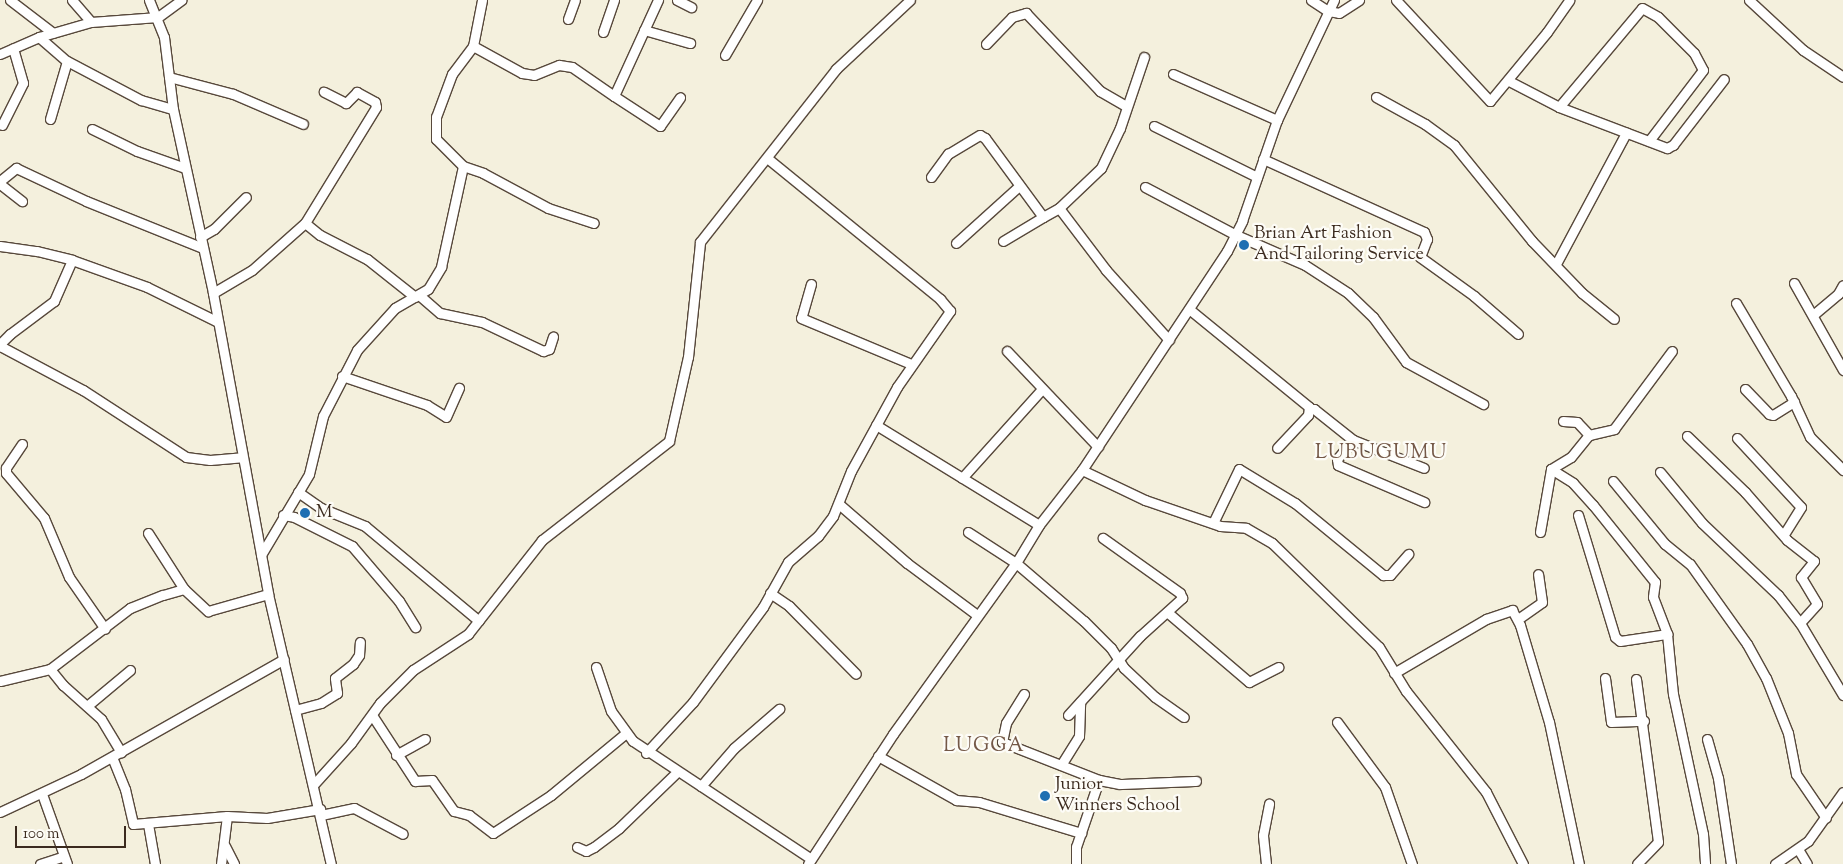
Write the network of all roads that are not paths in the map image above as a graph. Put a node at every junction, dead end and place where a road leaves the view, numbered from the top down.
1 (10, 0) edge
2 (72, 0) edge
3 (149, 0) edge
4 (181, 0) edge
5 (482, 0) edge
6 (575, 0) edge
7 (614, 0) edge
8 (658, 0) edge
9 (677, 0) edge
10 (757, 0) edge
11 (910, 0) edge
12 (1312, 0) edge
13 (1334, 0) edge
14 (1359, 0) edge
15 (1396, 0) edge
16 (1569, 0) edge
17 (1749, 0) edge
18 (691, 7) dead end
19 (1328, 11) junction
20 (158, 17) junction
21 (568, 19) dead end
22 (92, 22) junction
23 (644, 30) junction
24 (603, 32) dead end
25 (53, 33) junction
26 (39, 37) junction
27 (690, 43) dead end
28 (986, 44) dead end
29 (472, 46) junction
30 (13, 48) junction
31 (0, 54) edge
32 (725, 54) dead end
33 (1144, 57) dead end
34 (66, 61) junction
35 (1173, 74) dead end
36 (169, 77) junction
37 (1843, 78) edge
38 (1724, 79) dead end
39 (1509, 81) junction
40 (324, 92) dead end
41 (614, 96) junction
42 (680, 97) dead end
43 (1376, 97) dead end
44 (1126, 106) junction
45 (1559, 107) junction
46 (173, 109) junction
47 (50, 118) dead end
48 (1277, 120) junction
49 (303, 124) dead end
50 (2, 125) dead end
51 (1154, 126) dead end
52 (92, 129) dead end
53 (1626, 133) junction
54 (1650, 141) junction
55 (767, 158) junction
56 (1264, 159) junction
57 (463, 166) junction
58 (185, 168) junction
59 (931, 177) dead end
60 (1257, 177) junction
61 (0, 183) edge
62 (1019, 186) junction
63 (1145, 187) dead end
64 (246, 197) dead end
65 (22, 201) dead end
66 (1058, 208) junction
67 (1043, 217) junction
68 (305, 223) junction
69 (594, 223) dead end
70 (1236, 235) junction
71 (200, 237) junction
72 (1003, 242) dead end
73 (956, 244) dead end
74 (0, 246) edge
75 (203, 248) junction
76 (72, 260) junction
77 (1556, 264) junction
78 (1794, 283) dead end
79 (811, 284) dead end
80 (1843, 285) edge
81 (213, 293) junction
82 (417, 296) junction
83 (1736, 303) dead end
84 (1189, 309) junction
85 (1813, 314) junction
86 (1614, 320) dead end
87 (218, 322) junction
88 (1518, 334) dead end
89 (554, 337) dead end
90 (1169, 340) junction
91 (1007, 351) dead end
92 (1672, 351) dead end
93 (911, 364) junction
94 (1843, 370) edge
95 (342, 376) junction
96 (459, 388) dead end
97 (1042, 389) junction
98 (1746, 389) dead end
99 (1794, 402) junction
100 (1483, 404) dead end
101 (1309, 409) junction
102 (1563, 421) dead end
103 (876, 425) junction
104 (1589, 435) junction
105 (1687, 436) dead end
106 (1737, 438) dead end
107 (1353, 440) junction
108 (22, 444) dead end
109 (1098, 447) junction
110 (1277, 448) dead end
111 (242, 457) junction
112 (1424, 468) dead end
113 (1551, 469) junction
114 (1082, 470) junction
115 (1843, 470) edge
116 (1660, 472) dead end
117 (962, 478) junction
118 (1613, 481) dead end
119 (298, 492) junction
120 (1424, 502) dead end
121 (840, 505) junction
122 (283, 515) junction
123 (1578, 515) dead end
124 (1212, 523) junction
125 (1039, 524) junction
126 (148, 532) dead end
127 (968, 532) dead end
128 (1540, 532) dead end
129 (1784, 534) junction
130 (1103, 538) dead end
131 (1408, 554) dead end
132 (261, 555) junction
133 (1016, 563) junction
134 (1538, 574) dead end
135 (184, 589) junction
136 (268, 594) junction
137 (770, 594) junction
138 (1167, 612) junction
139 (977, 614) junction
140 (1518, 619) junction
141 (479, 621) junction
142 (1800, 623) junction
143 (416, 627) dead end
144 (105, 629) junction
145 (1667, 634) junction
146 (360, 642) dead end
147 (284, 659) junction
148 (1120, 659) junction
149 (596, 667) dead end
150 (1278, 667) dead end
151 (50, 669) junction
152 (130, 670) dead end
153 (1394, 673) junction
154 (856, 674) dead end
155 (1605, 678) dead end
156 (1636, 679) dead end
157 (0, 681) edge
158 (1024, 694) dead end
159 (1843, 695) edge
160 (1080, 702) junction
161 (87, 706) junction
162 (779, 709) dead end
163 (295, 710) junction
164 (1068, 714) dead end
165 (372, 715) junction
166 (1184, 717) dead end
167 (1644, 721) junction
168 (1337, 722) dead end
169 (626, 733) junction
170 (425, 739) dead end
171 (1706, 739) dead end
172 (121, 752) junction
173 (646, 753) junction
174 (396, 756) junction
175 (878, 756) junction
176 (112, 757) junction
177 (1061, 765) junction
178 (677, 772) junction
179 (1099, 780) junction
180 (1196, 781) dead end
181 (314, 784) junction
182 (701, 786) junction
183 (1843, 792) edge
184 (42, 794) junction
185 (1269, 804) dead end
186 (0, 812) edge
187 (321, 812) junction
188 (227, 816) junction
189 (1826, 818) junction
190 (148, 824) junction
191 (1081, 833) junction
192 (403, 834) dead end
193 (225, 846) junction
194 (577, 847) dead end
195 (1798, 849) junction
196 (66, 860) edge
197 (809, 861) edge
198 (40, 864) edge
199 (155, 864) edge
200 (220, 864) edge
201 (234, 864) edge
202 (331, 864) edge
203 (1076, 864) edge
204 (1266, 864) edge
205 (1412, 864) edge
206 (1523, 864) edge
207 (1579, 864) edge
208 (1637, 864) edge
209 (1705, 864) edge
210 (1731, 864) edge
211 (1775, 864) edge
212 (1807, 864) edge

1 - 25 street
2 - 22 street
3 - 20 street
4 - 20 street
5 - 29 street
6 - 21 street
7 - 24 street
8 - 23 street
9 - 18 street
10 - 32 street
11 - 55 street
12 - 19 street
13 - 19 street
14 - 19 street
15 - 39 street
16 - 39 street
17 - 37 street
19 - 48 street
20 - 22 street
20 - 36 street
22 - 25 street
23 - 27 street
23 - 41 street
25 - 26 street
26 - 30 street
26 - 34 street
28 - 44 street
29 - 41 street
29 - 57 street
30 - 31 street
30 - 50 street
33 - 44 street
34 - 46 street
34 - 47 street
35 - 48 street
36 - 46 street
36 - 49 street
38 - 54 street
39 - 45 street
40 - 68 street
41 - 42 street
43 - 77 street
44 - 66 street
45 - 53 street
45 - 54 street
46 - 58 street
48 - 56 street
51 - 60 street
52 - 58 street
53 - 54 street
53 - 77 street
55 - 93 street
55 - 141 street
56 - 60 street
56 - 88 street
57 - 69 street
57 - 82 street
58 - 71 street
59 - 62 street
60 - 70 street
61 - 65 street
61 - 75 street
62 - 67 street
62 - 73 street
63 - 70 street
64 - 71 street
66 - 67 street
66 - 90 street
67 - 72 street
68 - 81 street
68 - 82 street
70 - 84 street
70 - 100 street
71 - 75 street
74 - 76 street
75 - 81 street
76 - 87 street
76 - 111 street
77 - 86 street
78 - 85 street
79 - 93 street
80 - 85 street
81 - 87 street
82 - 89 street
82 - 95 street
83 - 99 street
84 - 90 street
84 - 101 street
85 - 94 street
87 - 111 street
90 - 109 street
91 - 97 street
92 - 104 street
93 - 103 street
95 - 96 street
95 - 119 street
97 - 109 street
97 - 117 street
98 - 99 street
99 - 115 street
101 - 107 street
101 - 110 street
102 - 104 street
103 - 117 street
103 - 121 street
104 - 113 street
105 - 129 street
106 - 129 street
107 - 112 street
107 - 120 street
108 - 144 street
109 - 114 street
111 - 132 street
113 - 128 street
113 - 145 street
114 - 124 street
114 - 125 street
116 - 142 street
117 - 125 street
118 - 189 street
119 - 122 street
119 - 141 street
121 - 137 street
121 - 139 street
122 - 132 street
122 - 143 street
123 - 145 street
124 - 131 street
124 - 153 street
125 - 133 street
126 - 135 street
127 - 133 street
129 - 142 street
130 - 138 street
132 - 136 street
133 - 139 street
133 - 148 street
134 - 140 street
135 - 136 street
135 - 144 street
136 - 147 street
137 - 154 street
137 - 173 street
138 - 148 street
138 - 150 street
139 - 175 street
140 - 153 street
140 - 207 street
141 - 165 street
142 - 159 street
144 - 151 street
145 - 209 street
146 - 163 street
147 - 163 street
147 - 172 street
148 - 160 street
148 - 166 street
149 - 169 street
151 - 157 street
151 - 161 street
152 - 161 street
153 - 206 street
155 - 167 street
156 - 167 street
158 - 177 street
160 - 164 street
160 - 177 street
161 - 172 street
162 - 182 street
163 - 181 street
165 - 174 street
165 - 181 street
167 - 208 street
168 - 205 street
169 - 173 street
169 - 174 street
170 - 174 street
171 - 210 street
172 - 176 street
173 - 178 street
175 - 191 street
175 - 197 street
176 - 184 street
176 - 190 street
177 - 179 street
178 - 182 street
178 - 194 street
179 - 180 street
179 - 191 street
181 - 187 street
182 - 197 street
183 - 189 street
184 - 186 street
184 - 196 street
185 - 204 street
187 - 188 street
187 - 192 street
187 - 202 street
188 - 190 street
188 - 193 street
189 - 195 street
190 - 199 street
191 - 203 street
193 - 200 street
193 - 201 street
195 - 211 street
195 - 212 street
196 - 198 street

